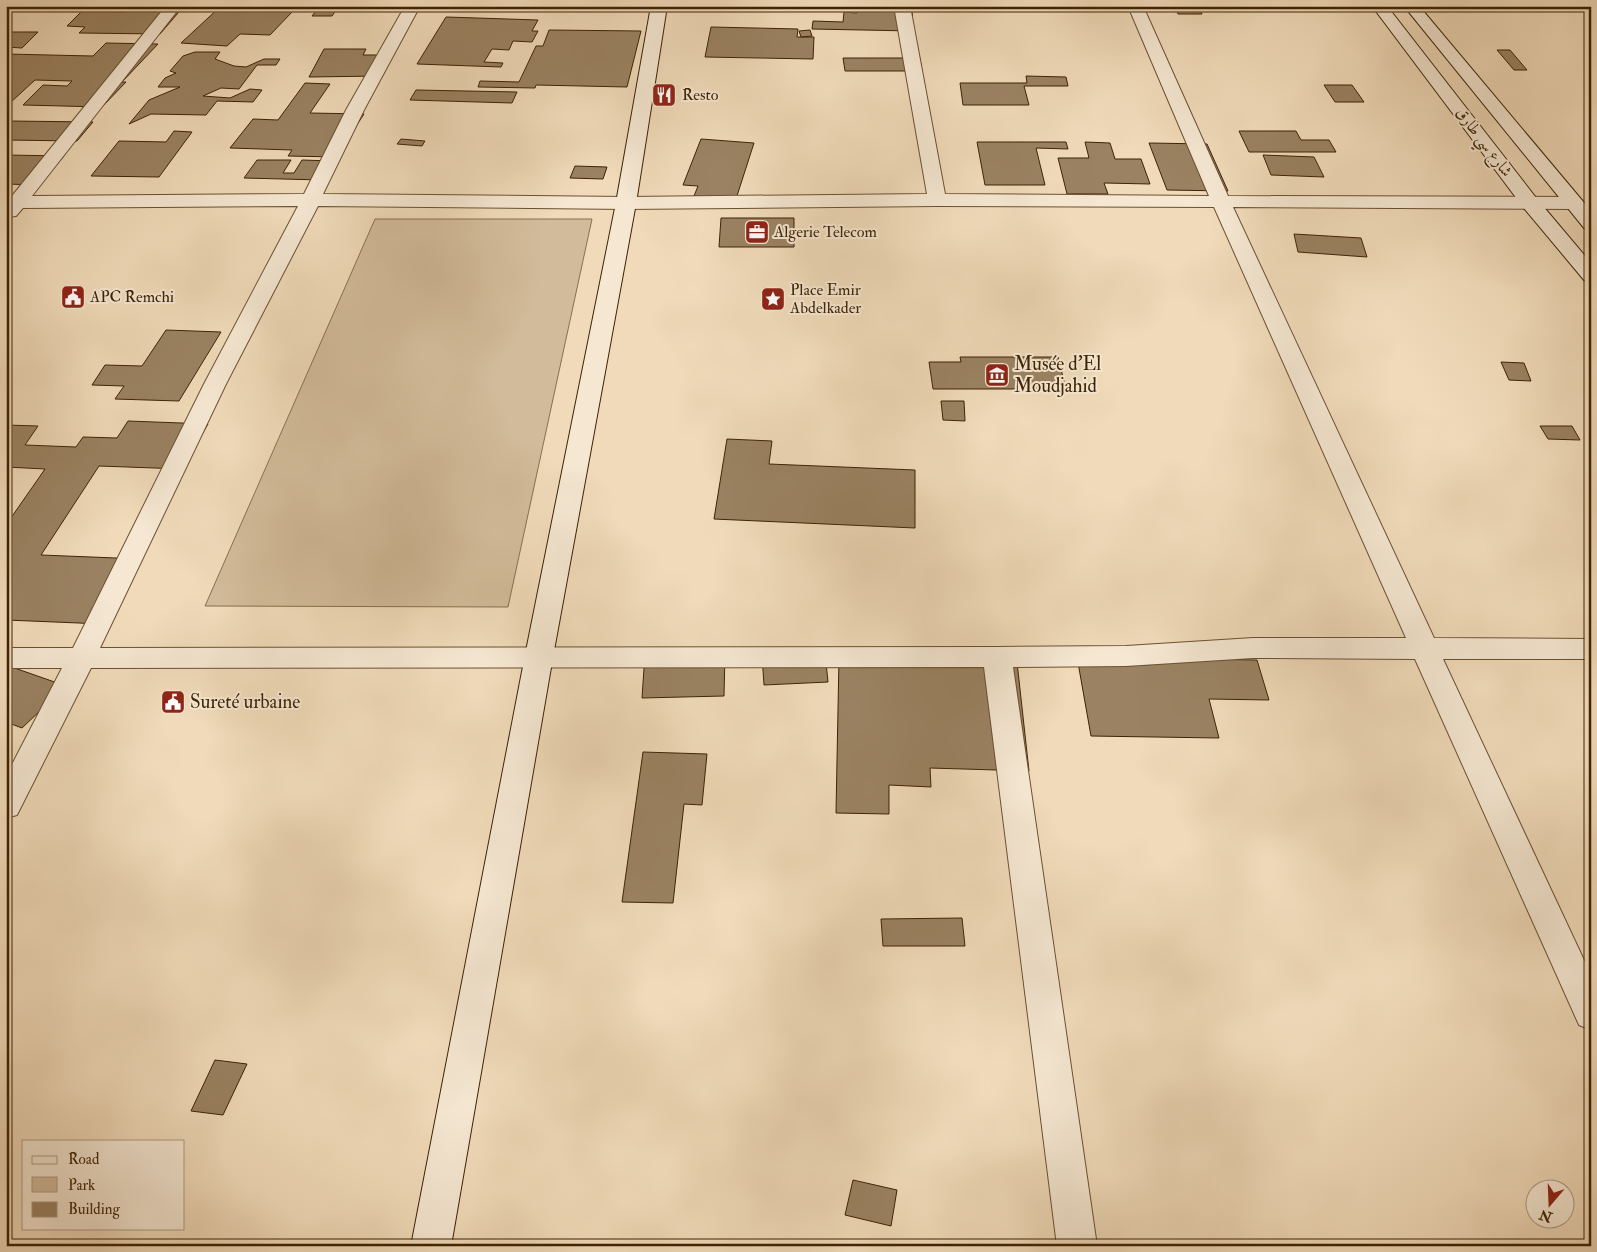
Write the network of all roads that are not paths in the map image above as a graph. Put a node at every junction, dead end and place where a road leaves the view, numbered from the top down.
1 (174, 6) edge
2 (413, 6) edge
3 (659, 6) edge
4 (902, 6) edge
5 (1135, 6) edge
6 (1379, 6) edge
7 (1411, 6) edge
8 (1587, 6) edge
9 (1591, 10) edge
10 (311, 200) junction
11 (937, 200) junction
12 (626, 203) junction
13 (1222, 203) junction
14 (1530, 203) junction
15 (1573, 203) junction
16 (10, 206) edge
17 (1591, 224) edge
18 (1591, 276) edge
19 (1591, 649) edge
20 (1426, 650) junction
21 (538, 656) junction
22 (997, 656) junction
23 (6, 658) edge
24 (81, 659) junction
25 (6, 806) edge
26 (1591, 1014) edge
27 (431, 1246) edge
28 (1077, 1246) edge

1 - 16 street
2 - 10 street
3 - 12 street
4 - 11 street
5 - 13 street
6 - 14 street, شارع سي طارق
7 - 15 street, شارع سي طارق
8 - 9 street
10 - 12 street
10 - 16 street
10 - 24 street
11 - 12 street
11 - 13 street
12 - 21 street
13 - 14 street
13 - 20 street
14 - 15 street
14 - 18 street, شارع سي طارق
15 - 17 street, شارع سي طارق
19 - 20 street
20 - 22 street
20 - 26 street
21 - 22 street
21 - 24 street
21 - 27 street
22 - 28 street
23 - 24 street
24 - 25 street

